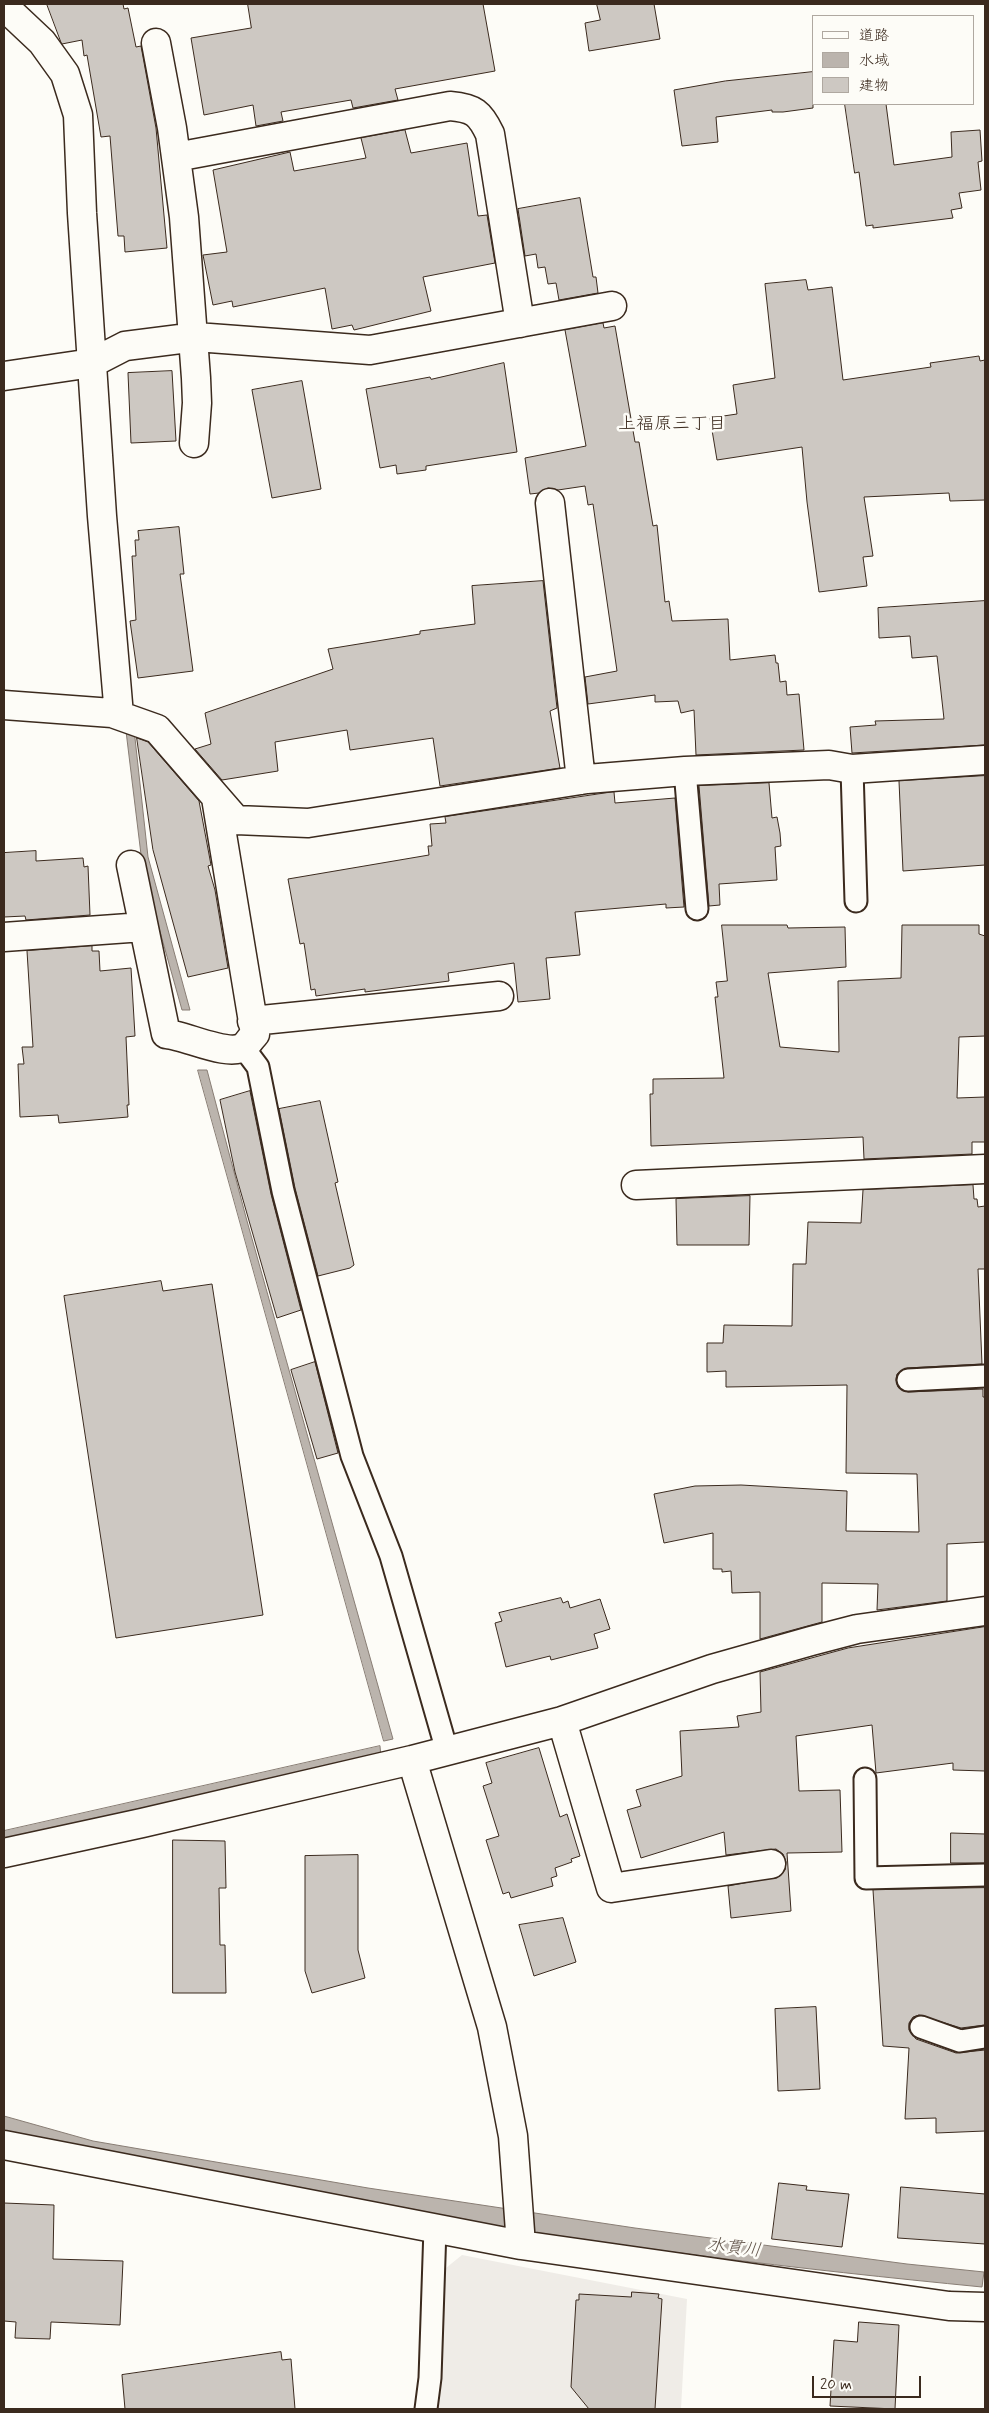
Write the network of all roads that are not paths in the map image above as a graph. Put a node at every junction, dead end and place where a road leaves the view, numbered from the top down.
1 (9, 11) dead end
2 (156, 43) dead end
3 (176, 156) junction
4 (612, 306) dead end
5 (520, 323) junction
6 (193, 337) junction
7 (92, 362) junction
8 (4, 376) edge
9 (194, 443) dead end
10 (550, 502) dead end
11 (4, 704) edge
12 (119, 715) junction
13 (985, 760) edge
14 (852, 769) junction
15 (685, 771) junction
16 (581, 780) junction
17 (216, 798) junction
18 (131, 865) dead end
19 (856, 901) dead end
20 (697, 909) dead end
21 (143, 926) junction
22 (4, 937) edge
23 (499, 996) dead end
24 (252, 1021) junction
25 (243, 1047) junction
26 (985, 1169) edge
27 (636, 1185) dead end
28 (985, 1376) edge
29 (908, 1380) dead end
30 (985, 1611) edge
31 (562, 1721) junction
32 (448, 1750) junction
33 (412, 1760) junction
34 (865, 1779) dead end
35 (4, 1853) edge
36 (770, 1864) dead end
37 (985, 1875) edge
38 (921, 2027) dead end
39 (985, 2036) edge
40 (4, 2145) edge
41 (435, 2228) junction
42 (521, 2245) junction
43 (985, 2307) edge
44 (426, 2409) edge

1 - 7 street
2 - 3 street
3 - 5 street
3 - 6 street
4 - 5 street
5 - 6 street
6 - 7 street
6 - 9 street
7 - 8 street
7 - 12 street
10 - 16 street
11 - 12 street
12 - 17 street
13 - 14 street
14 - 15 street
14 - 19 lane
15 - 16 street
15 - 20 lane
16 - 17 street
17 - 24 street
18 - 21 street
21 - 22 street
21 - 25 street
23 - 24 street
24 - 25 street
25 - 32 lane
26 - 27 street
28 - 29 lane
30 - 31 street
31 - 32 street
31 - 36 street
32 - 33 street
33 - 35 street
33 - 42 street
34 - 37 lane
38 - 39 lane
40 - 41 street
41 - 42 street
41 - 44 lane
42 - 43 street

